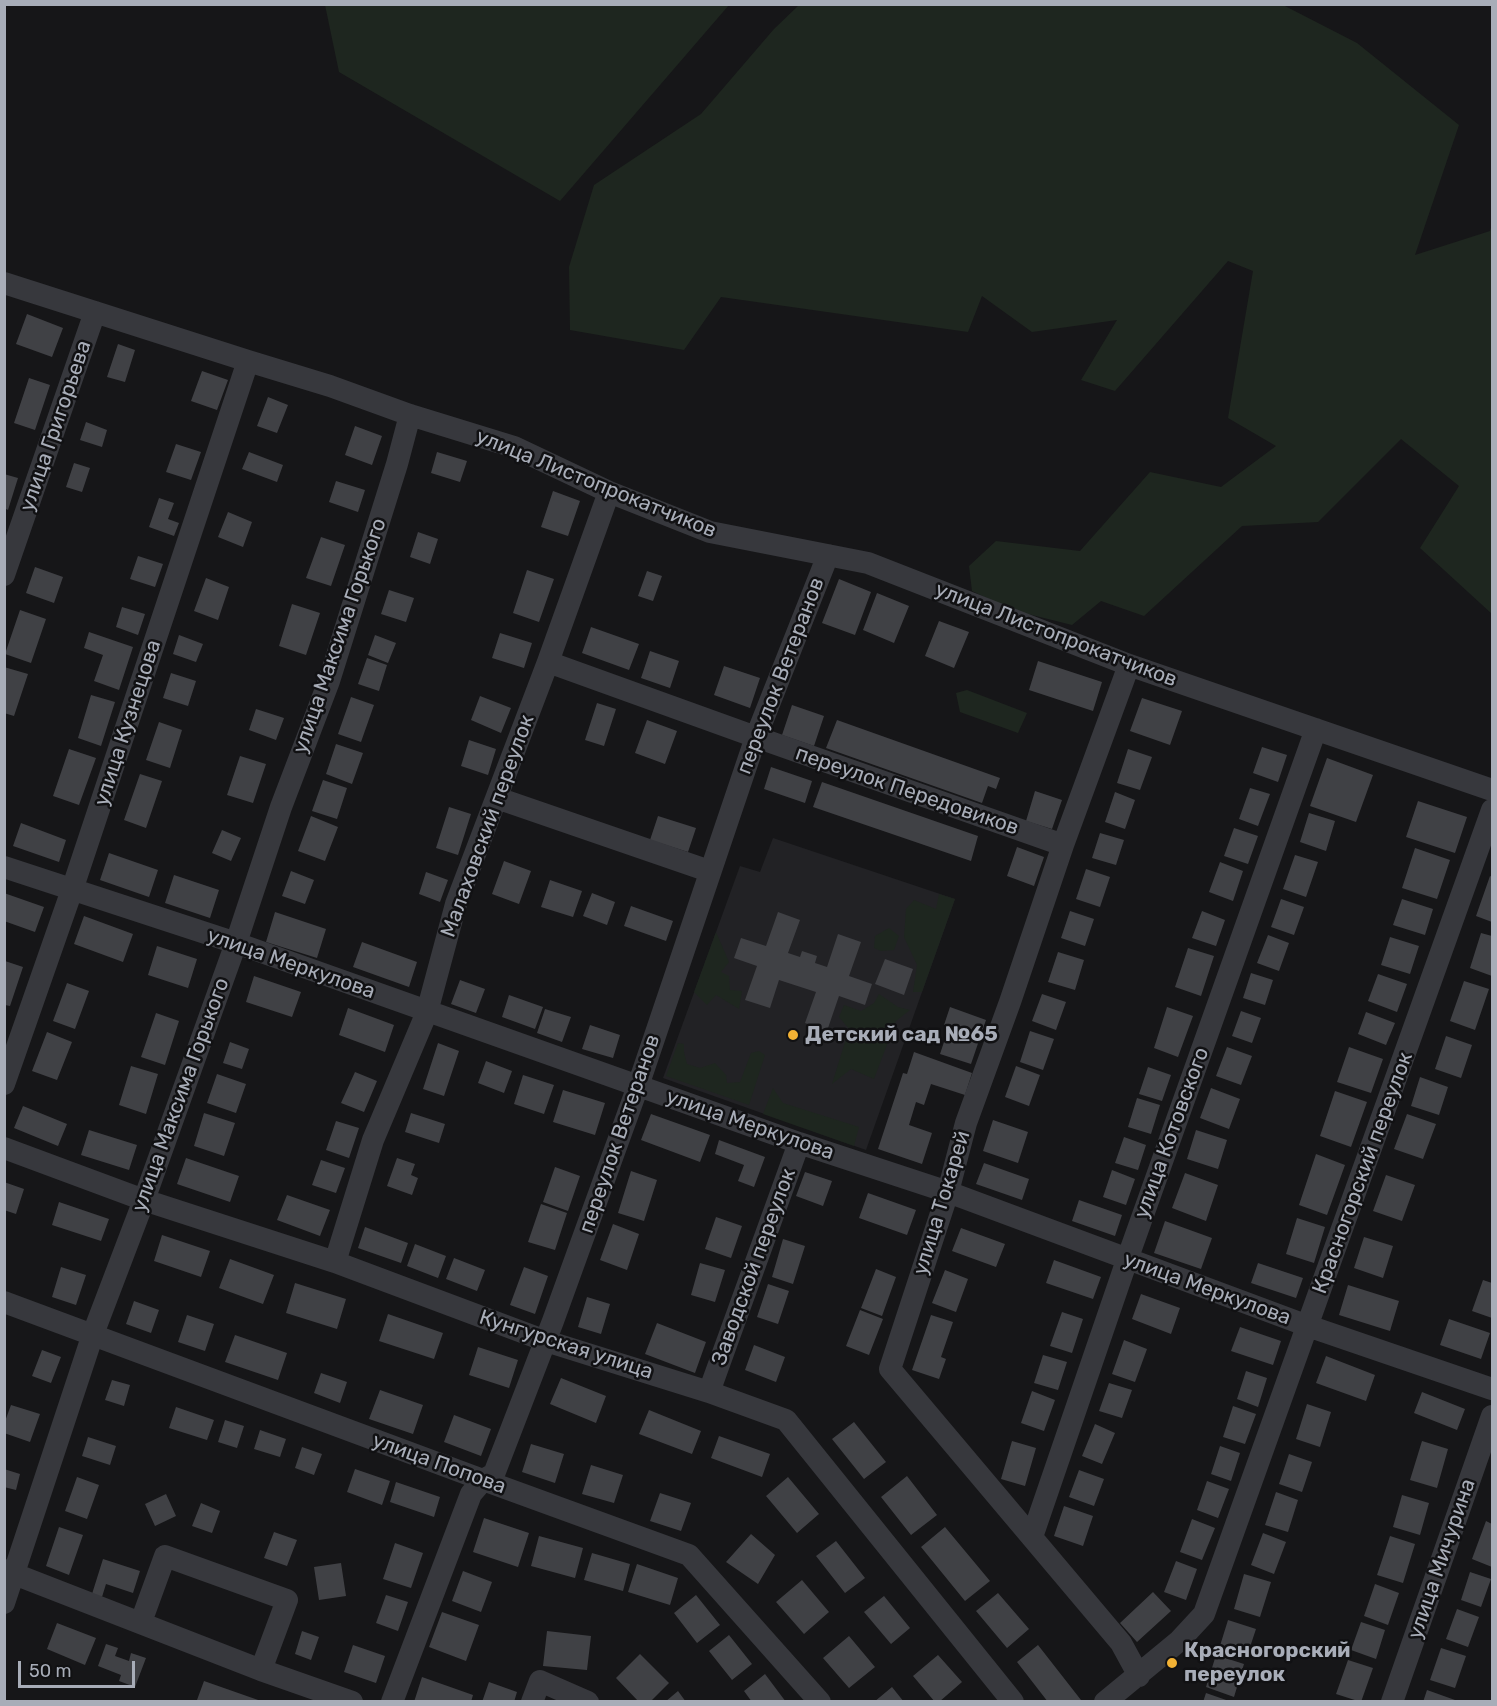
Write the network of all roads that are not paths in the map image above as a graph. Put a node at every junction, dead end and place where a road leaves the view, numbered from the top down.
1 (4, 283) edge
2 (95, 312) junction
3 (248, 362) junction
4 (410, 415) junction
5 (609, 492) junction
6 (828, 555) junction
7 (4, 575) edge
8 (548, 662) junction
9 (1129, 665) junction
10 (1316, 729) junction
11 (756, 737) junction
12 (1492, 790) edge
13 (497, 798) junction
14 (1492, 810) edge
15 (1063, 845) junction
16 (4, 867) edge
17 (709, 871) junction
18 (72, 890) junction
19 (236, 943) junction
20 (427, 1012) junction
21 (4, 1084) edge
22 (638, 1086) junction
23 (799, 1143) junction
24 (4, 1148) edge
25 (948, 1192) junction
26 (144, 1200) junction
27 (1127, 1260) junction
28 (334, 1262) junction
29 (4, 1302) edge
30 (1308, 1326) junction
31 (93, 1334) junction
32 (546, 1341) junction
33 (1492, 1389) edge
34 (709, 1392) junction
35 (1492, 1416) edge
36 (483, 1480) junction
37 (1032, 1537) junction
38 (9, 1572) edge
39 (4, 1603) edge
40 (141, 1622) junction
41 (261, 1670) junction
42 (1138, 1676) junction
43 (1109, 1700) edge
44 (352, 1701) edge
45 (392, 1701) edge
46 (532, 1701) edge
47 (588, 1701) edge
48 (820, 1701) edge
49 (1013, 1701) edge
50 (1392, 1701) edge

1 - 2 street, улица Листопрокатчиков
2 - 3 street, улица Листопрокатчиков
2 - 7 street, улица Григорьева
3 - 4 street, улица Листопрокатчиков
3 - 18 street, улица Кузнецова
4 - 5 street, улица Листопрокатчиков
4 - 19 street, улица Максима Горького
5 - 6 street, улица Листопрокатчиков
5 - 8 street, Малаховский переулок
6 - 9 street, улица Листопрокатчиков
6 - 11 street, переулок Ветеранов
8 - 11 street, переулок Передовиков
8 - 13 street, Малаховский переулок
9 - 10 street, улица Листопрокатчиков
9 - 15 street, улица Токарей
10 - 12 street, улица Листопрокатчиков
10 - 27 street, улица Котовского
11 - 15 street, переулок Передовиков
11 - 17 street, переулок Ветеранов
13 - 17 street
13 - 20 street, Малаховский переулок
14 - 30 street, Красногорский переулок
15 - 25 street, улица Токарей
16 - 18 street, улица Меркулова
17 - 22 street, переулок Ветеранов
18 - 19 street, улица Меркулова
18 - 21 street, улица Кузнецова
19 - 20 street, улица Меркулова
19 - 26 street, улица Максима Горького
20 - 22 street, улица Меркулова
20 - 28 street, Малаховский переулок
22 - 23 street, улица Меркулова
22 - 32 street, переулок Ветеранов
23 - 25 street, улица Меркулова
23 - 34 street, Заводской переулок
24 - 26 street, Кунгурская улица
25 - 27 street, улица Меркулова
25 - 37 street, улица Токарей
26 - 28 street, Кунгурская улица
26 - 31 street, улица Максима Горького
27 - 30 street, улица Меркулова
27 - 37 street, улица Котовского
28 - 32 street, Кунгурская улица
29 - 31 street, улица Попова
30 - 33 street, улица Меркулова
30 - 42 street, Красногорский переулок
31 - 36 street, улица Попова
31 - 38 street, улица Максима Горького
32 - 34 street, Кунгурская улица
32 - 36 street, переулок Ветеранов
34 - 49 street, Кунгурская улица
35 - 50 street, улица Мичурина
36 - 45 street, переулок Ветеранов
36 - 48 street, улица Попова
37 - 42 street, улица Токарей
38 - 39 street, улица Максима Горького
38 - 40 street
40 - 41 street
40 - 41 street
41 - 44 street
42 - 43 street, Красногорский переулок
46 - 47 street

